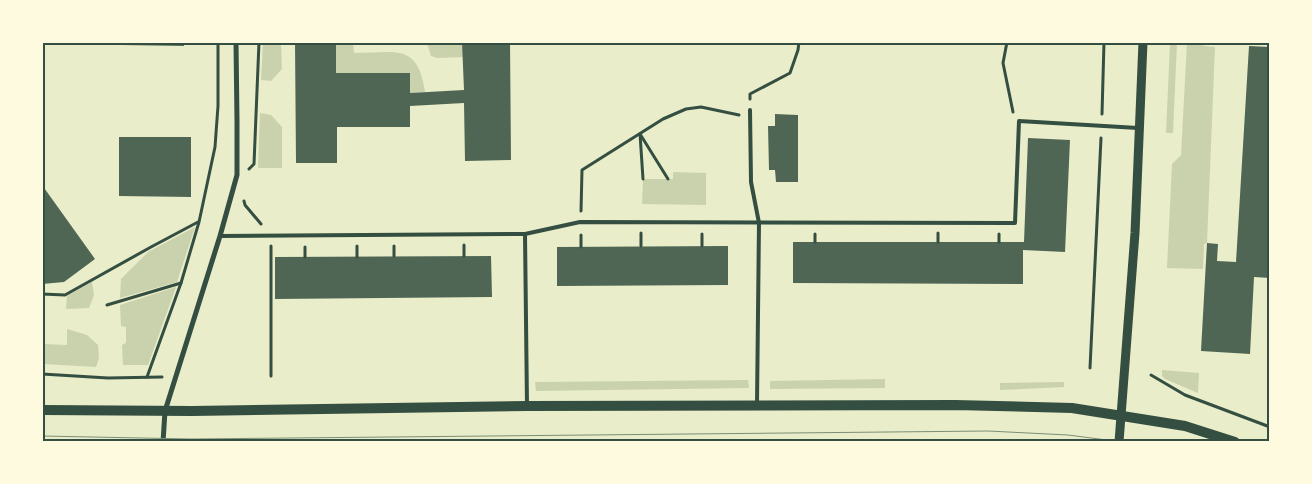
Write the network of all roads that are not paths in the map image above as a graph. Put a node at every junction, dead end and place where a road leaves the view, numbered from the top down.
1 (236, 42) edge
2 (1143, 42) edge
3 (750, 110) road end
4 (1138, 128) junction
5 (759, 223) junction
6 (525, 234) junction
7 (220, 236) junction
8 (527, 406) junction
9 (757, 406) junction
10 (42, 410) edge
11 (165, 411) junction
12 (1122, 414) junction
13 (163, 442) edge
14 (1120, 442) edge
15 (1236, 442) edge

1 - 7 street
2 - 4 street
3 - 5 lane
4 - 5 lane
4 - 12 street
5 - 6 lane
5 - 9 lane
6 - 7 lane
6 - 8 lane
7 - 11 street
8 - 9 main road
8 - 11 main road
9 - 12 main road
10 - 11 main road
11 - 13 street
12 - 14 street
12 - 15 main road

